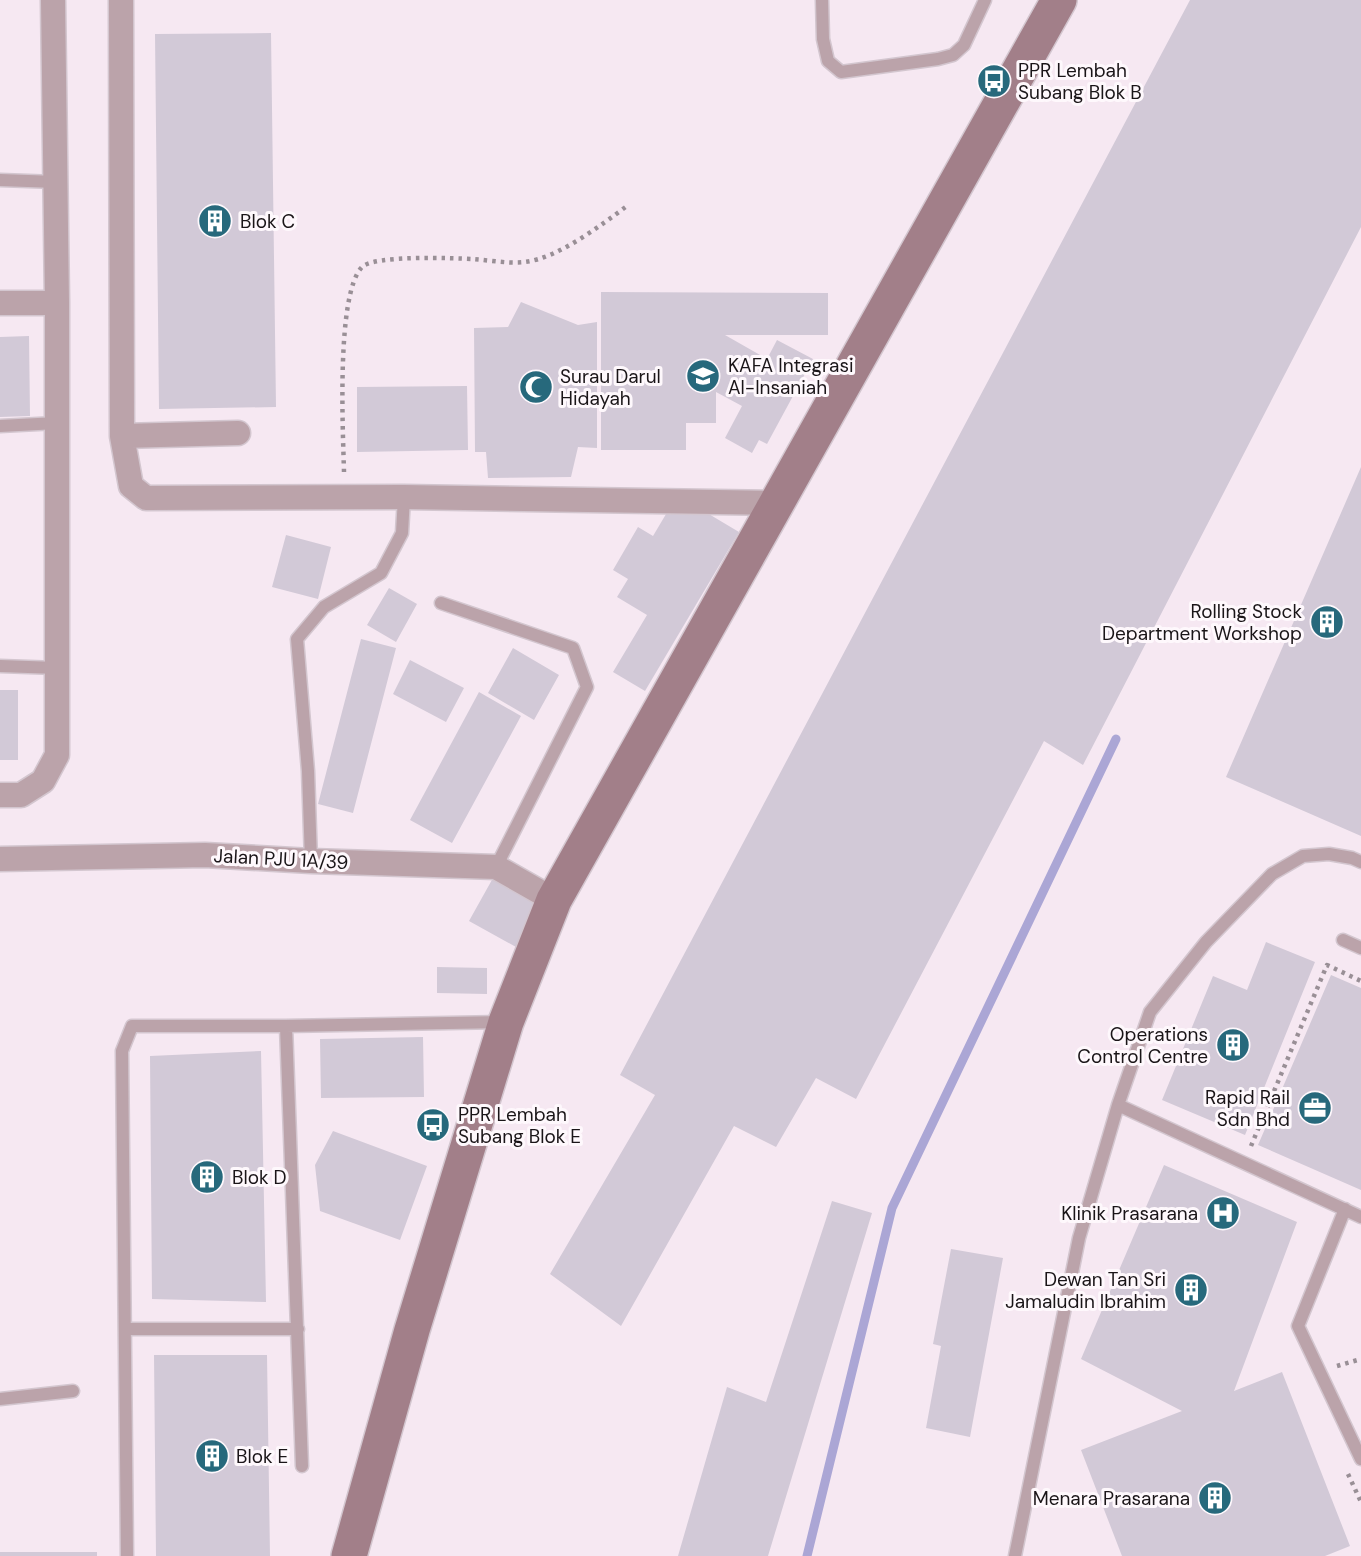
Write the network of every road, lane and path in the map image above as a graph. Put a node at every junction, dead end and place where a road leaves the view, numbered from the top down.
1 (53, 0) edge
2 (121, 0) edge
3 (822, 0) edge
4 (985, 0) edge
5 (1049, 2) edge
6 (0, 180) edge
7 (55, 182) junction
8 (627, 206) dead end
9 (0, 303) edge
10 (57, 303) junction
11 (57, 423) junction
12 (0, 426) edge
13 (238, 433) dead end
14 (122, 436) junction
15 (345, 497) junction
16 (404, 497) junction
17 (777, 503) junction
18 (441, 603) dead end
19 (0, 666) edge
20 (57, 668) junction
21 (0, 795) edge
22 (0, 859) edge
23 (311, 861) junction
24 (1361, 862) edge
25 (496, 867) junction
26 (554, 900) junction
27 (1343, 940) dead end
28 (1361, 948) edge
29 (1361, 981) edge
30 (506, 1022) junction
31 (286, 1026) junction
32 (1118, 1105) junction
33 (1250, 1147) dead end
34 (1345, 1209) junction
35 (1361, 1217) edge
36 (125, 1329) junction
37 (298, 1329) junction
38 (73, 1391) dead end
39 (0, 1399) edge
40 (1361, 1459) edge
41 (302, 1466) dead end
42 (127, 1556) edge
43 (349, 1556) edge
44 (1015, 1556) edge

1 - 7 street
2 - 14 street
3 - 4 lane
5 - 17 street
6 - 7 lane
7 - 10 street
8 - 15 path
9 - 10 street
10 - 11 street
11 - 12 lane
11 - 20 street
13 - 14 street
14 - 15 street
15 - 16 street
16 - 17 street
16 - 23 lane
17 - 26 street
18 - 25 lane
19 - 20 lane
20 - 21 street
22 - 23 street, Jalan PJU 1A/39
23 - 25 street, Jalan PJU 1A/39
24 - 32 lane
25 - 26 street, Jalan PJU 1A/39
26 - 30 street
27 - 28 lane
29 - 33 path
30 - 31 lane
30 - 43 street
31 - 36 lane
31 - 37 lane
32 - 34 lane
32 - 44 lane
34 - 35 lane
34 - 40 lane
36 - 37 lane
36 - 42 lane
37 - 41 lane
38 - 39 lane

